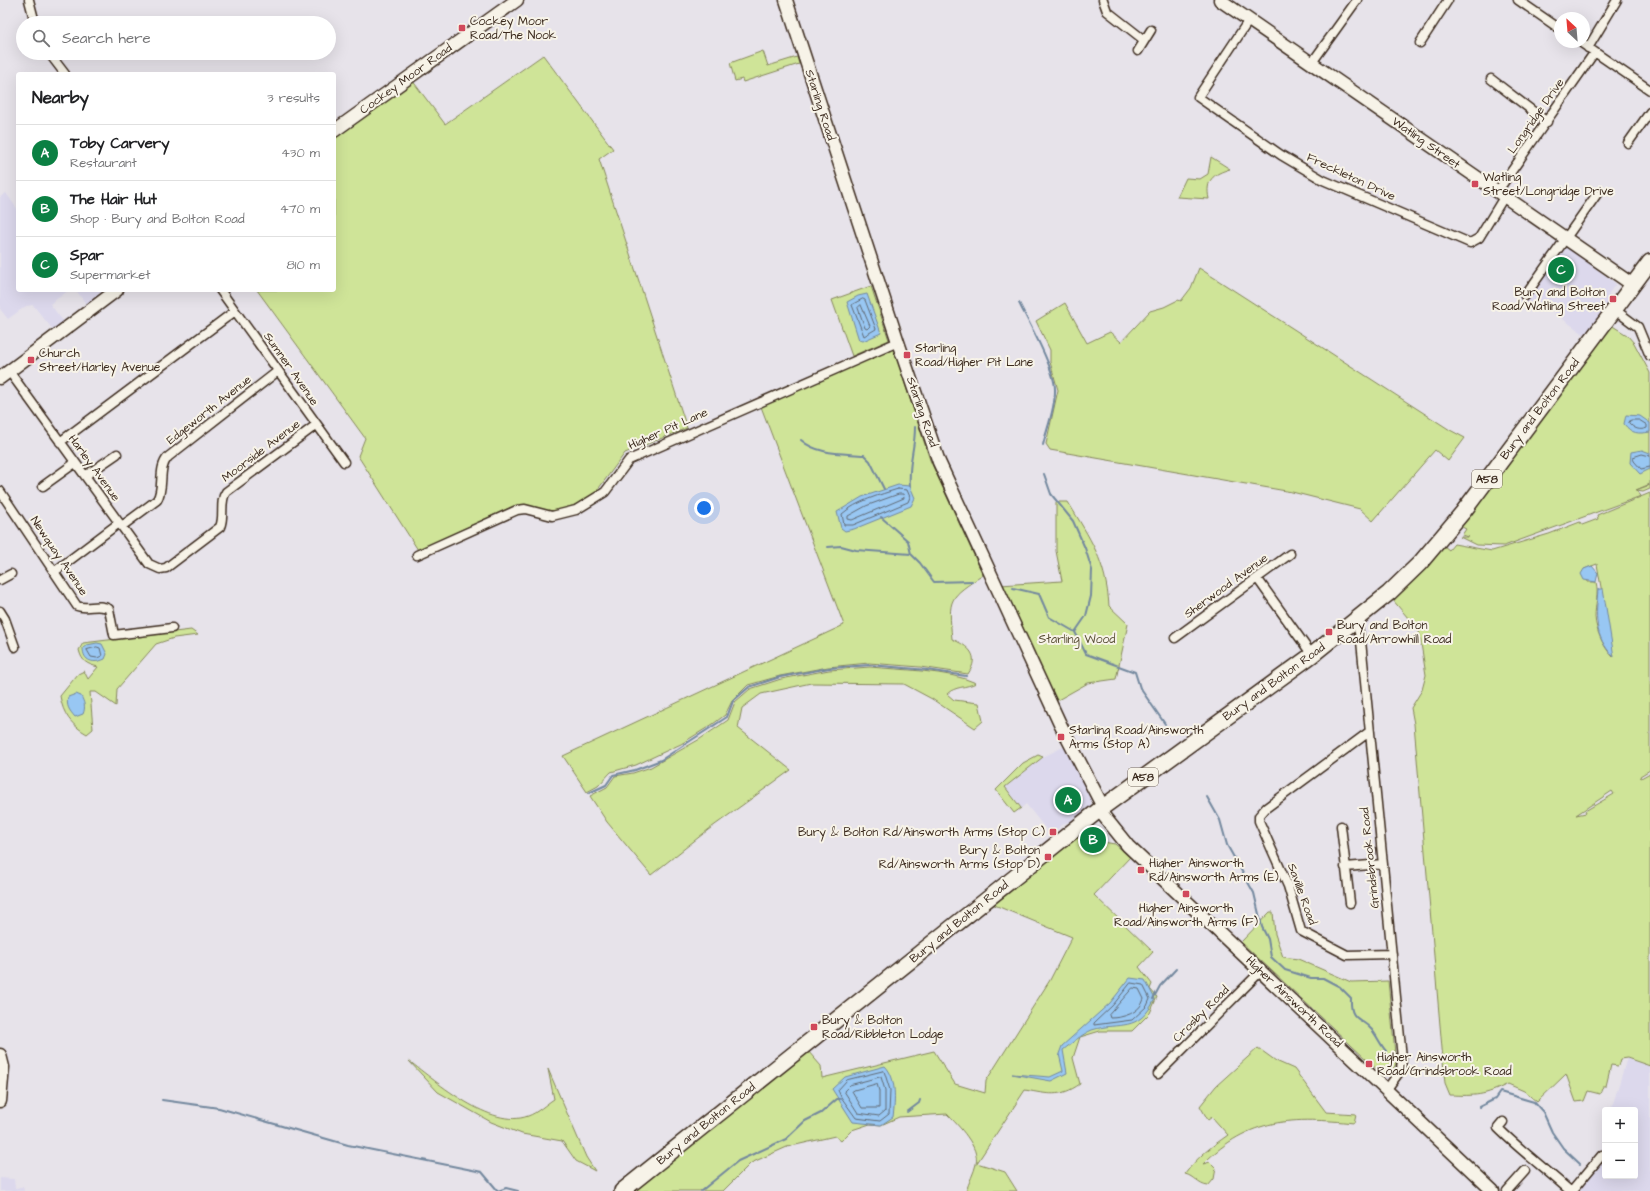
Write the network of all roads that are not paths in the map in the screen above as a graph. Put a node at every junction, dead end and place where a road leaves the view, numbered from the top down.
1 (29, 0) edge
2 (517, 0) edge
3 (786, 0) edge
4 (1103, 0) edge
5 (1220, 0) edge
6 (1357, 0) edge
7 (1448, 0) edge
8 (1518, 0) edge
9 (1617, 0) edge
10 (33, 16) edge
11 (1249, 20) junction
12 (1554, 25) edge
13 (1151, 30) dead end
14 (1144, 40) junction
15 (1420, 43) dead end
16 (1588, 48) edge
17 (1591, 50) junction
18 (1138, 51) dead end
19 (54, 60) edge
20 (1312, 64) junction
21 (63, 72) edge
22 (1490, 79) dead end
23 (1650, 90) edge
24 (1650, 112) edge
25 (1546, 122) junction
26 (336, 130) edge
27 (1628, 143) dead end
28 (1597, 194) dead end
29 (1500, 195) junction
30 (1565, 240) junction
31 (1650, 262) edge
32 (1633, 285) junction
33 (114, 292) edge
34 (222, 292) edge
35 (1525, 296) dead end
36 (1614, 309) junction
37 (235, 310) junction
38 (898, 342) junction
39 (1650, 356) edge
40 (278, 371) junction
41 (5, 374) edge
42 (316, 425) junction
43 (60, 442) junction
44 (117, 454) dead end
45 (75, 462) junction
46 (344, 462) dead end
47 (85, 476) junction
48 (43, 486) dead end
49 (1, 496) edge
50 (120, 524) junction
51 (1290, 554) dead end
52 (416, 555) dead end
53 (166, 568) joint
54 (54, 572) junction
55 (11, 574) dead end
56 (1257, 578) junction
57 (0, 580) edge
58 (0, 611) edge
59 (1356, 620) junction
60 (172, 628) dead end
61 (1176, 638) dead end
62 (15, 647) dead end
63 (1312, 655) junction
64 (1369, 732) junction
65 (1101, 808) junction
66 (1341, 826) dead end
67 (1383, 864) junction
68 (1345, 867) junction
69 (1350, 903) dead end
70 (1392, 954) junction
71 (1261, 971) junction
72 (0, 1055) edge
73 (1158, 1074) dead end
74 (1387, 1089) junction
75 (0, 1101) edge
76 (1503, 1122) dead end
77 (1602, 1155) dead end
78 (1525, 1171) dead end
79 (622, 1191) edge
80 (1493, 1191) edge
81 (1507, 1191) edge
82 (1571, 1191) edge

1 - 10 street
2 - 26 main road, Cockey Moor Road
3 - 38 main road, Starling Road
4 - 14 street
5 - 11 main road, Watling Street
6 - 20 street
7 - 15 street
8 - 12 street
9 - 17 street, Longridge Drive
11 - 20 main road, Watling Street
11 - 29 street, Freckleton Drive
13 - 14 street
14 - 18 street
16 - 17 street
17 - 23 street
17 - 25 street, Longridge Drive
19 - 21 street
20 - 29 main road, Watling Street
22 - 25 street
24 - 27 street
25 - 29 street, Longridge Drive
28 - 30 street
29 - 30 main road, Watling Street
30 - 32 main road, Watling Street
30 - 35 street
31 - 32 highway, A58
32 - 36 highway, Bury and Bolton Road / A58
33 - 41 main road
34 - 37 street, Sumner Avenue
36 - 39 street
36 - 59 highway, Bury and Bolton Road / A58
37 - 40 street, Sumner Avenue
37 - 43 street
38 - 52 street, Higher Pit Lane
38 - 65 main road, Starling Road
40 - 42 street, Sumner Avenue
40 - 50 street, Edgeworth Avenue
41 - 43 street, Harley Avenue
42 - 46 street, Sumner Avenue
42 - 53 street, Moorside Avenue
43 - 45 street, Harley Avenue
44 - 47 street
45 - 47 street, Harley Avenue
45 - 48 street
47 - 50 street, Harley Avenue
49 - 54 street, Newquay Avenue
50 - 53 street, Harley Avenue
50 - 54 street, Edgeworth Avenue
51 - 56 street, Sherwood Avenue
54 - 60 street, Newquay Avenue
55 - 57 street
56 - 61 street, Sherwood Avenue
56 - 63 street
58 - 62 street
59 - 63 highway, Bury and Bolton Road / A58
59 - 64 street, Grindsbrook Road
63 - 65 highway, Bury and Bolton Road / A58
64 - 67 street, Grindsbrook Road
64 - 70 street, Saville Road
65 - 71 main road, Higher Ainsworth Road
65 - 79 highway, Bury and Bolton Road / A58
66 - 68 street
67 - 68 street
67 - 70 street, Grindsbrook Road
68 - 69 street
70 - 74 street, Grindsbrook Road
71 - 73 street, Crosby Road
71 - 74 main road, Higher Ainsworth Road
72 - 75 main road
74 - 80 main road, Higher Ainsworth Road
76 - 82 street
77 - 82 street
78 - 81 street

